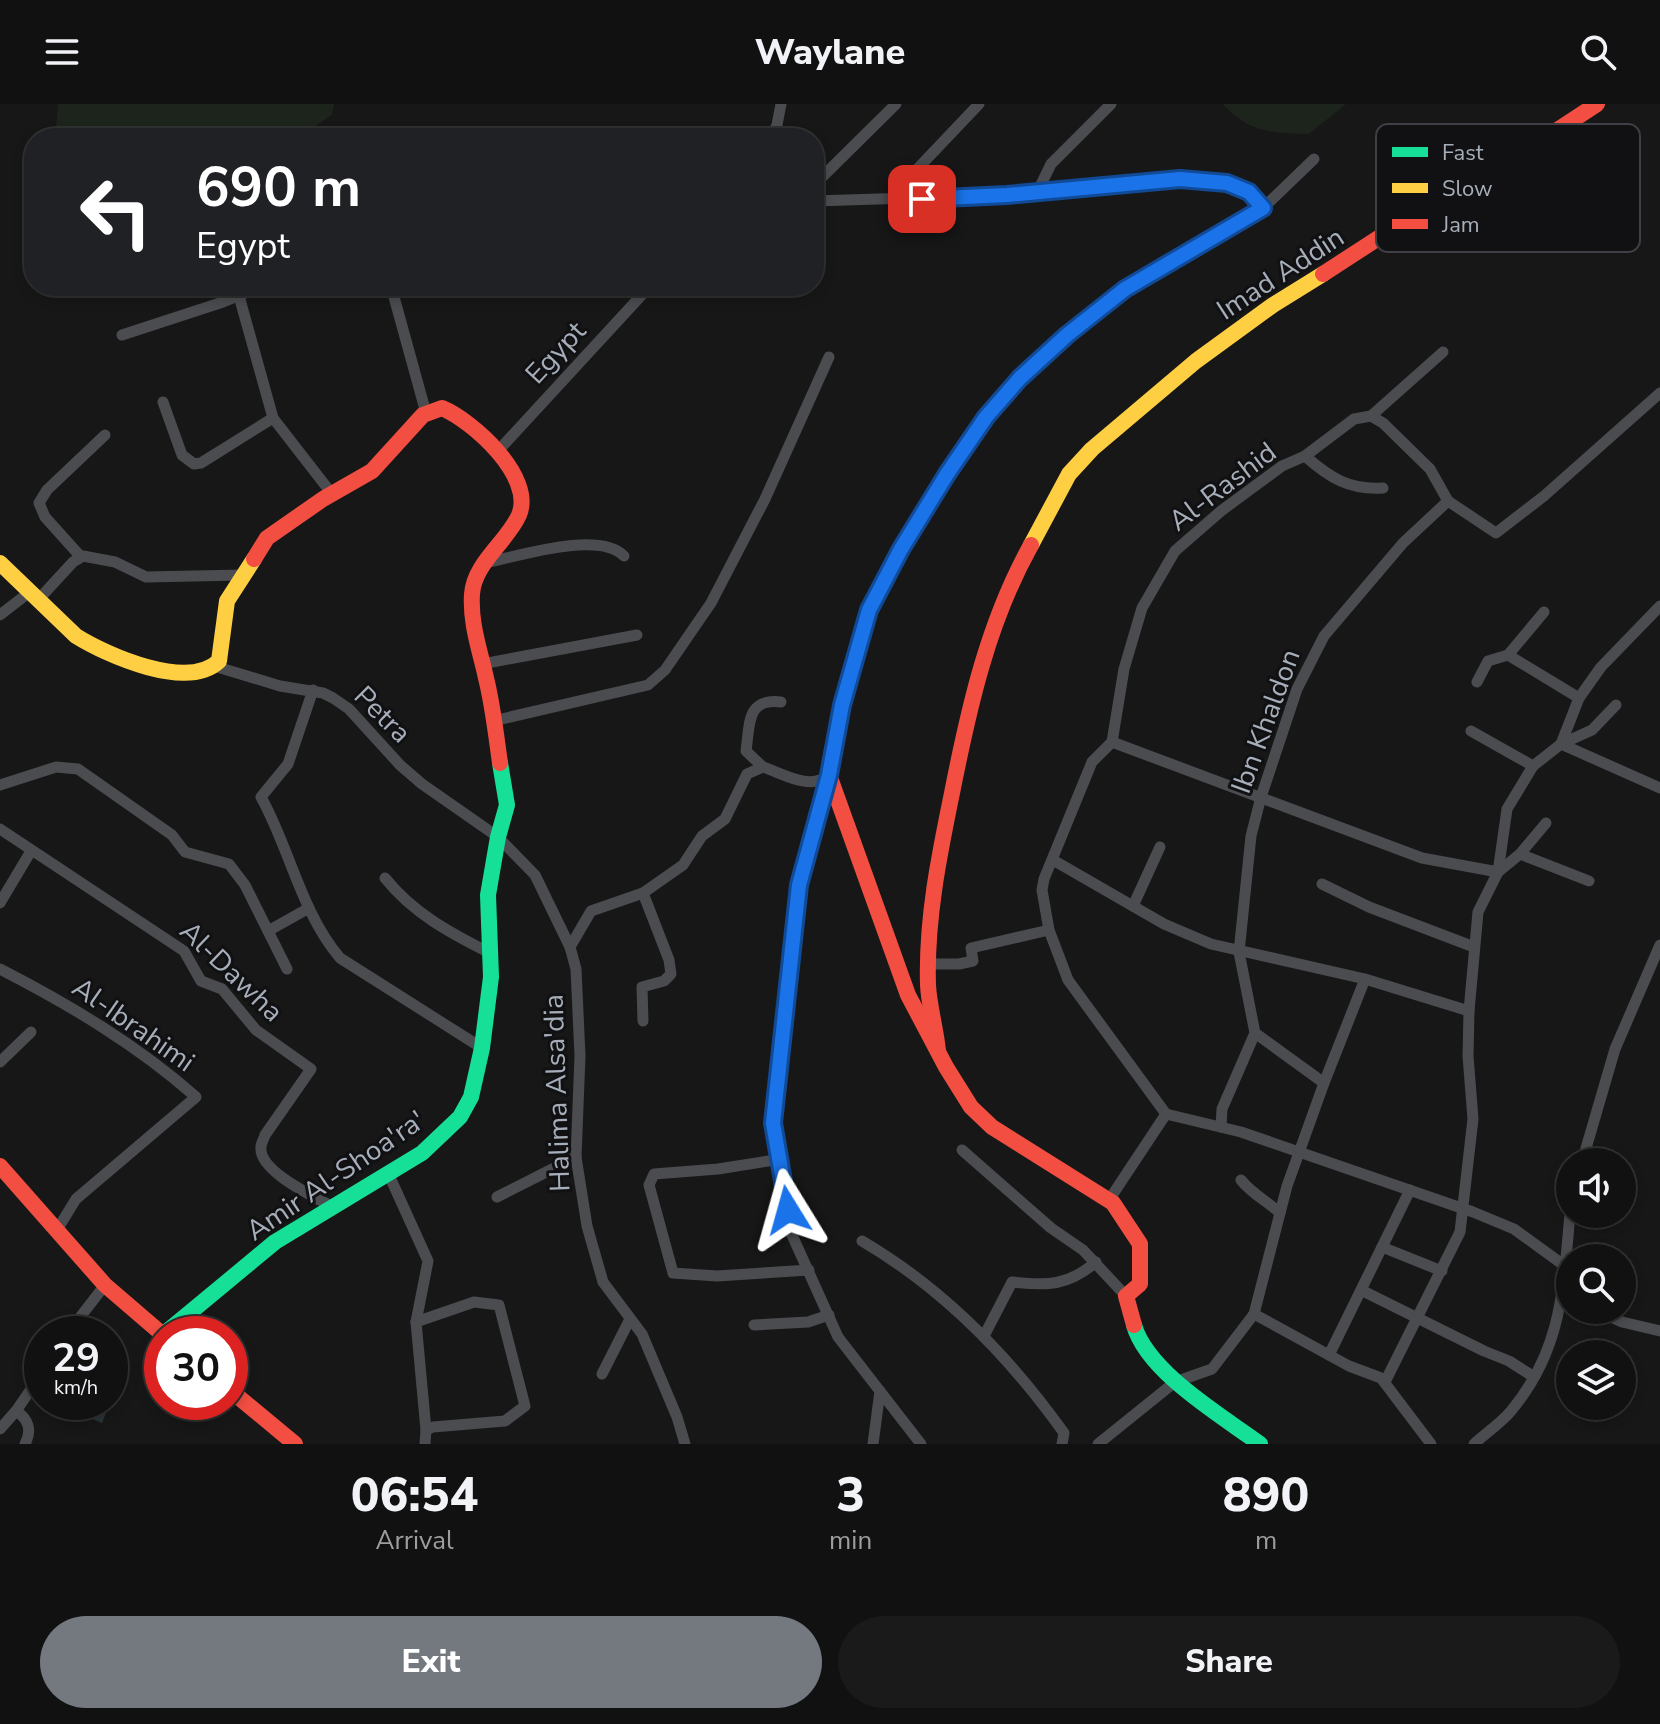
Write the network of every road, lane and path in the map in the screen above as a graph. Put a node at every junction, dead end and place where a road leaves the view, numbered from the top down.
1 (781, 104) edge
2 (896, 104) edge
3 (979, 104) edge
4 (1111, 104) edge
5 (1597, 104) edge
6 (1567, 124) edge
7 (775, 128) edge
8 (1314, 159) dead end
9 (824, 175) edge
10 (1037, 193) junction
11 (824, 201) edge
12 (893, 201) junction
13 (1263, 208) junction
14 (1376, 241) edge
15 (239, 296) joint
16 (394, 296) edge
17 (641, 296) edge
18 (122, 335) dead end
19 (1443, 352) dead end
20 (829, 357) dead end
21 (1660, 393) edge
22 (163, 402) dead end
23 (426, 413) junction
24 (1371, 416) junction
25 (273, 418) junction
26 (105, 435) dead end
27 (497, 452) junction
28 (1305, 456) junction
29 (1383, 488) dead end
30 (332, 494) junction
31 (1448, 501) junction
32 (624, 556) dead end
33 (81, 557) junction
34 (0, 563) edge
35 (485, 563) junction
36 (242, 575) junction
37 (35, 595) junction
38 (1660, 606) edge
39 (1544, 612) dead end
40 (0, 615) edge
41 (637, 635) dead end
42 (1508, 655) junction
43 (482, 664) junction
44 (214, 666) junction
45 (1477, 682) dead end
46 (313, 690) junction
47 (1579, 698) junction
48 (781, 702) dead end
49 (1616, 705) dead end
50 (493, 721) junction
51 (1471, 731) dead end
52 (1112, 742) junction
53 (1561, 744) junction
54 (1533, 766) junction
55 (763, 767) junction
56 (829, 775) junction
57 (0, 785) edge
58 (1660, 788) edge
59 (1261, 797) junction
60 (1546, 823) dead end
61 (0, 829) edge
62 (498, 837) junction
63 (1160, 847) dead end
64 (31, 851) junction
65 (1520, 854) junction
66 (1053, 860) junction
67 (1498, 872) junction
68 (385, 878) dead end
69 (1589, 881) dead end
70 (1322, 884) dead end
71 (643, 893) junction
72 (0, 903) edge
73 (1133, 906) junction
74 (309, 908) junction
75 (1049, 930) junction
76 (268, 931) junction
77 (1660, 945) edge
78 (570, 947) junction
79 (1474, 947) junction
80 (1239, 950) junction
81 (490, 953) junction
82 (927, 964) junction
83 (0, 969) edge
84 (287, 969) dead end
85 (1365, 979) junction
86 (1469, 1011) junction
87 (643, 1021) dead end
88 (31, 1032) dead end
89 (1255, 1033) junction
90 (482, 1048) junction
91 (938, 1051) junction
92 (0, 1062) edge
93 (1324, 1083) junction
94 (1166, 1114) junction
95 (1221, 1127) junction
96 (1586, 1148) edge
97 (962, 1150) dead end
98 (1300, 1152) junction
99 (576, 1157) junction
100 (781, 1159) junction
101 (0, 1166) edge
102 (389, 1175) junction
103 (1241, 1180) dead end
104 (1410, 1190) junction
105 (497, 1197) dead end
106 (1109, 1200) junction
107 (333, 1207) junction
108 (1463, 1209) junction
109 (1280, 1213) junction
110 (57, 1230) junction
111 (862, 1241) dead end
112 (1382, 1247) junction
113 (1556, 1259) edge
114 (1096, 1262) junction
115 (809, 1270) junction
116 (1442, 1271) junction
117 (105, 1285) junction
118 (1361, 1290) junction
119 (1126, 1296) junction
120 (1254, 1314) junction
121 (829, 1315) junction
122 (81, 1316) edge
123 (185, 1316) edge
124 (144, 1318) edge
125 (630, 1319) junction
126 (1418, 1319) junction
127 (416, 1322) junction
128 (1556, 1324) edge
129 (1630, 1324) edge
130 (754, 1325) dead end
131 (1660, 1331) edge
132 (984, 1336) junction
133 (1329, 1355) junction
134 (602, 1374) dead end
135 (1534, 1377) junction
136 (1175, 1382) junction
137 (1385, 1382) junction
138 (880, 1391) junction
139 (24, 1399) edge
140 (248, 1405) edge
141 (16, 1411) junction
142 (0, 1429) edge
143 (426, 1430) junction
144 (25, 1444) edge
145 (295, 1444) edge
146 (425, 1444) edge
147 (685, 1444) edge
148 (873, 1444) edge
149 (921, 1444) edge
150 (1062, 1444) edge
151 (1098, 1444) edge
152 (1260, 1444) edge
153 (1431, 1444) edge
154 (1474, 1444) edge

1 - 7 street
2 - 9 street
3 - 12 street
4 - 10 street
5 - 6 street, Imad Addin
8 - 13 street
10 - 12 street
10 - 13 street
11 - 12 street
13 - 56 street
14 - 82 street, Imad Addin
15 - 18 street
15 - 25 street
16 - 23 street
17 - 27 street, Egypt
19 - 24 street, Al-Rashid
20 - 50 street
21 - 31 street
22 - 25 street
23 - 27 street
23 - 30 street
24 - 28 street, Al-Rashid
24 - 31 street
25 - 30 street
26 - 33 street
27 - 35 street, Amir Al-Shoa'ra'
28 - 29 street
28 - 52 street, Al-Rashid
30 - 36 street
31 - 59 street, Ibn Khaldon
32 - 35 street
33 - 36 street
33 - 37 street
34 - 37 street
35 - 43 street, Amir Al-Shoa'ra'
36 - 44 street
37 - 40 street
37 - 44 street
38 - 47 street
39 - 42 street
41 - 43 street
42 - 45 street
42 - 47 street
43 - 50 street, Amir Al-Shoa'ra'
44 - 46 street, Petra
46 - 62 street, Petra
46 - 74 street
47 - 53 street
48 - 55 street
49 - 53 street
50 - 62 street, Amir Al-Shoa'ra'
51 - 54 street
52 - 59 street
52 - 66 street
53 - 54 street
53 - 58 street
54 - 67 street
55 - 56 street
55 - 71 street
56 - 91 street
56 - 100 street
57 - 76 street
59 - 67 street
59 - 80 street, Ibn Khaldon
60 - 65 street
61 - 64 street, Al-Dawha
62 - 78 street, Halima Alsa'dia
62 - 81 street, Amir Al-Shoa'ra'
63 - 73 street
64 - 72 street
64 - 107 street, Al-Dawha
65 - 67 street
65 - 69 street
66 - 73 street
66 - 75 street
67 - 79 street
68 - 81 street
70 - 79 street
71 - 78 street
71 - 87 street
73 - 80 street
74 - 76 street
74 - 90 street
75 - 82 street
75 - 94 street
76 - 84 street
77 - 96 street
78 - 99 street, Halima Alsa'dia
79 - 86 street
80 - 85 street
80 - 89 street, Ibn Khaldon
81 - 90 street, Amir Al-Shoa'ra'
82 - 91 street, Imad Addin
83 - 110 street, Al-Ibrahimi
85 - 86 street
85 - 93 street
86 - 108 street
88 - 92 street
89 - 93 street
89 - 95 street
90 - 102 street, Amir Al-Shoa'ra'
91 - 106 street
93 - 98 street
94 - 95 street
94 - 106 street
95 - 98 street
97 - 114 street
98 - 104 street
98 - 109 street
99 - 105 street
99 - 125 street, Halima Alsa'dia
100 - 115 street
100 - 115 street
101 - 110 street
102 - 107 street, Amir Al-Shoa'ra'
102 - 127 street
103 - 109 street
104 - 108 street
104 - 112 street
106 - 119 street
107 - 123 street, Amir Al-Shoa'ra'
108 - 113 street
108 - 116 street
109 - 120 street
110 - 117 street
111 - 132 street
112 - 116 street
112 - 118 street
114 - 119 street
114 - 132 street
115 - 121 street
116 - 126 street
117 - 122 street
117 - 124 street
118 - 126 street
118 - 133 street
119 - 136 street
120 - 133 street
120 - 136 street
121 - 130 street
121 - 138 street
125 - 134 street
125 - 147 street, Halima Alsa'dia
126 - 135 street
126 - 137 street
127 - 143 street
127 - 143 street
128 - 135 street
129 - 131 street
132 - 150 street
133 - 137 street
135 - 154 street
136 - 151 street
136 - 152 street
137 - 153 street
138 - 148 street
138 - 149 street
139 - 141 street
140 - 145 street
141 - 142 street
141 - 144 street
143 - 146 street

